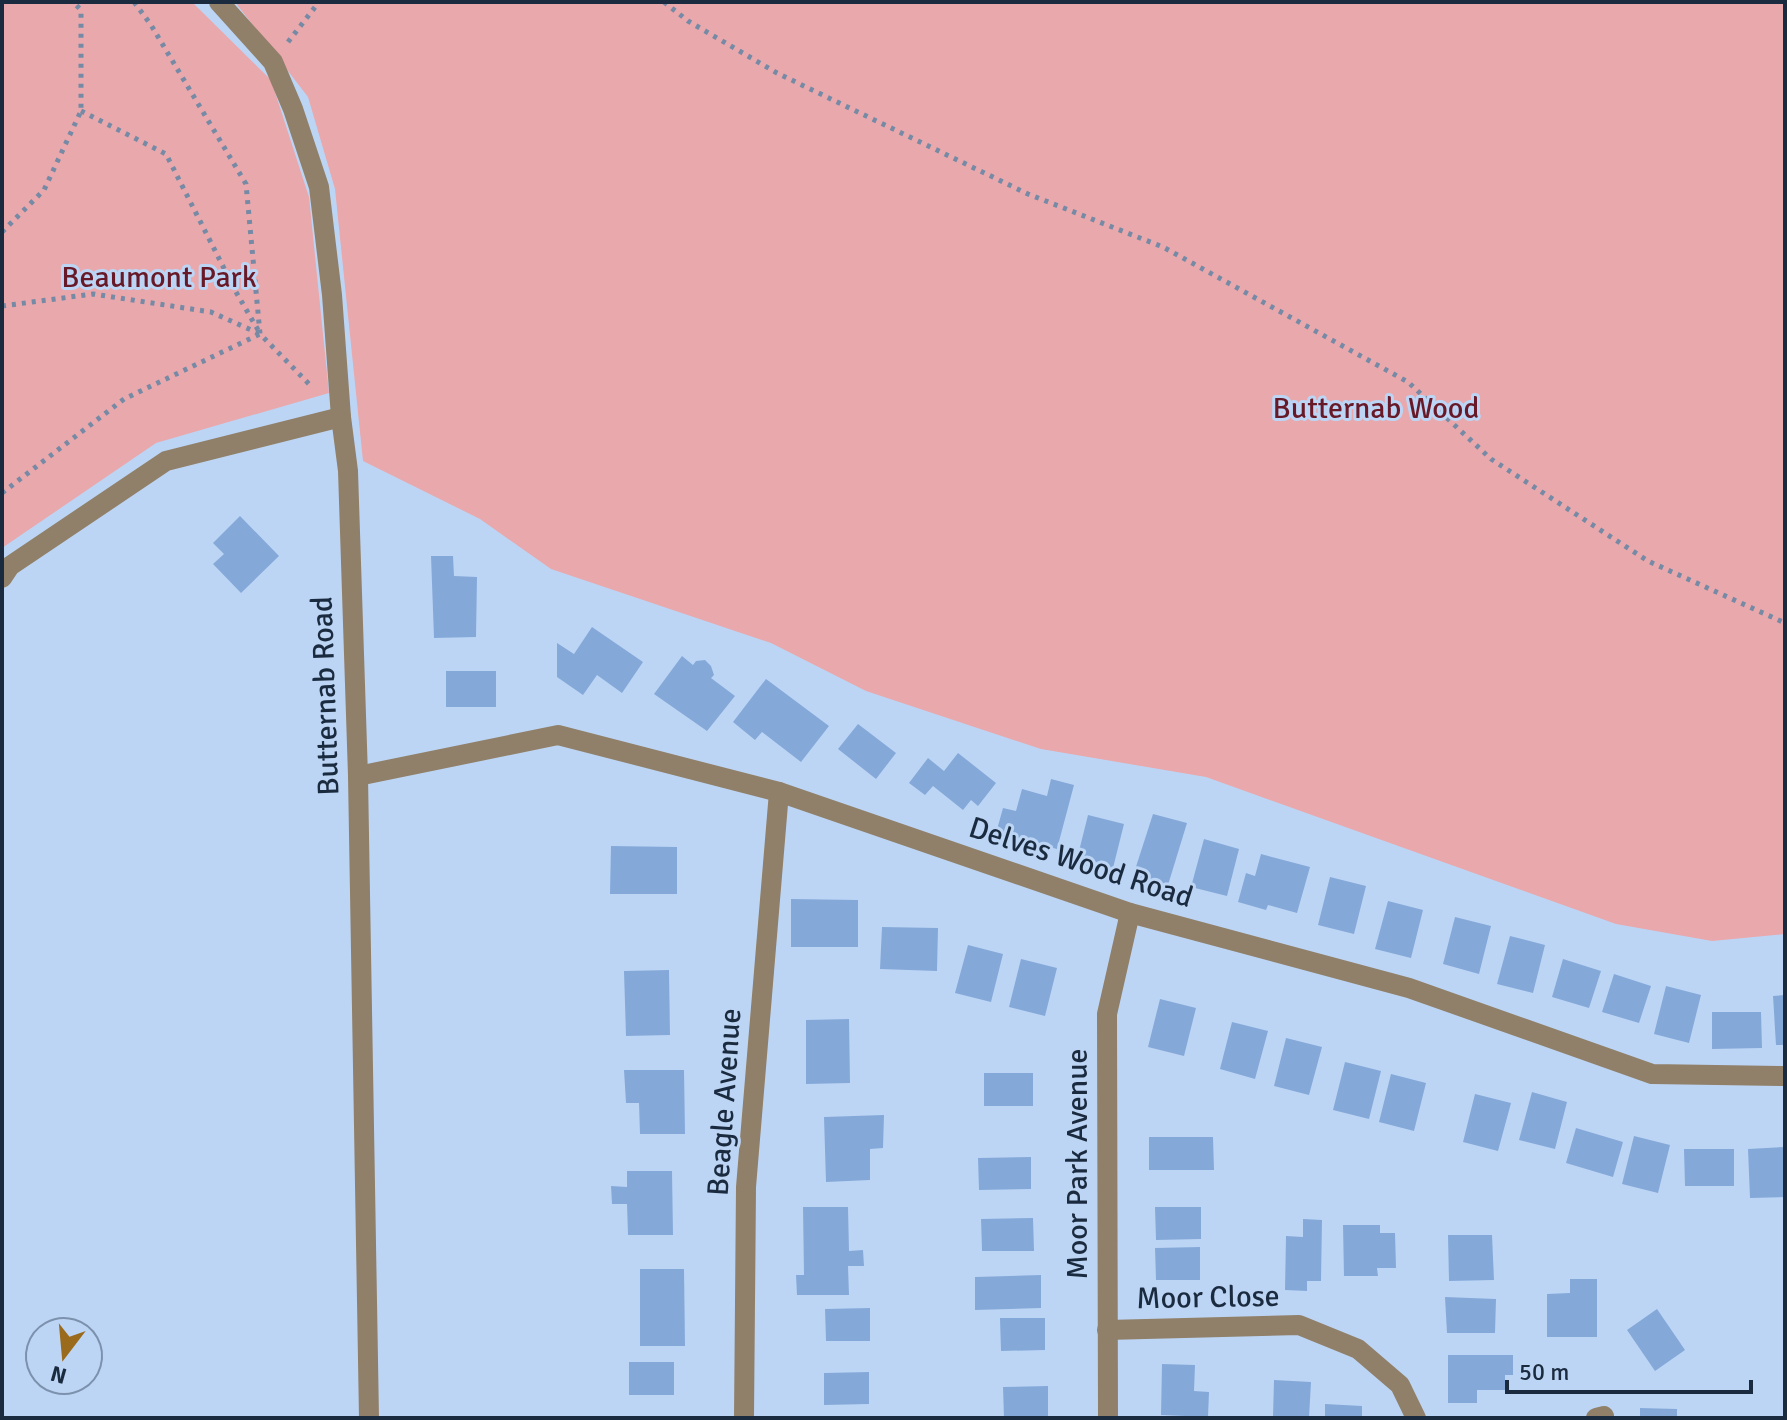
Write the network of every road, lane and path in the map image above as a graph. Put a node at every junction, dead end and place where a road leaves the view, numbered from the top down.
1 (73, 2) edge
2 (134, 2) edge
3 (219, 2) edge
4 (319, 2) edge
5 (664, 2) edge
6 (273, 62) junction
7 (81, 111) junction
8 (2, 232) edge
9 (2, 306) edge
10 (260, 334) junction
11 (341, 417) junction
12 (2, 493) edge
13 (2, 578) edge
14 (1785, 623) edge
15 (358, 776) junction
16 (779, 792) junction
17 (1130, 913) junction
18 (1785, 1076) edge
19 (1107, 1330) junction
20 (369, 1418) edge
21 (744, 1418) edge
22 (1108, 1418) edge
23 (1416, 1418) edge

1 - 7 path
2 - 10 path
3 - 6 street, Butternab Road
4 - 6 path
5 - 14 path
6 - 11 street, Butternab Road
7 - 8 path
7 - 10 path
9 - 10 path
10 - 11 path
10 - 12 path
11 - 13 street
11 - 15 street, Butternab Road
15 - 16 street, Delves Wood Road
15 - 20 street, Butternab Road
16 - 17 street, Delves Wood Road
16 - 21 street, Beagle Avenue
17 - 18 street, Delves Wood Road
17 - 19 street, Moor Park Avenue
19 - 22 street, Moor Park Avenue
19 - 23 street, Moor Close

